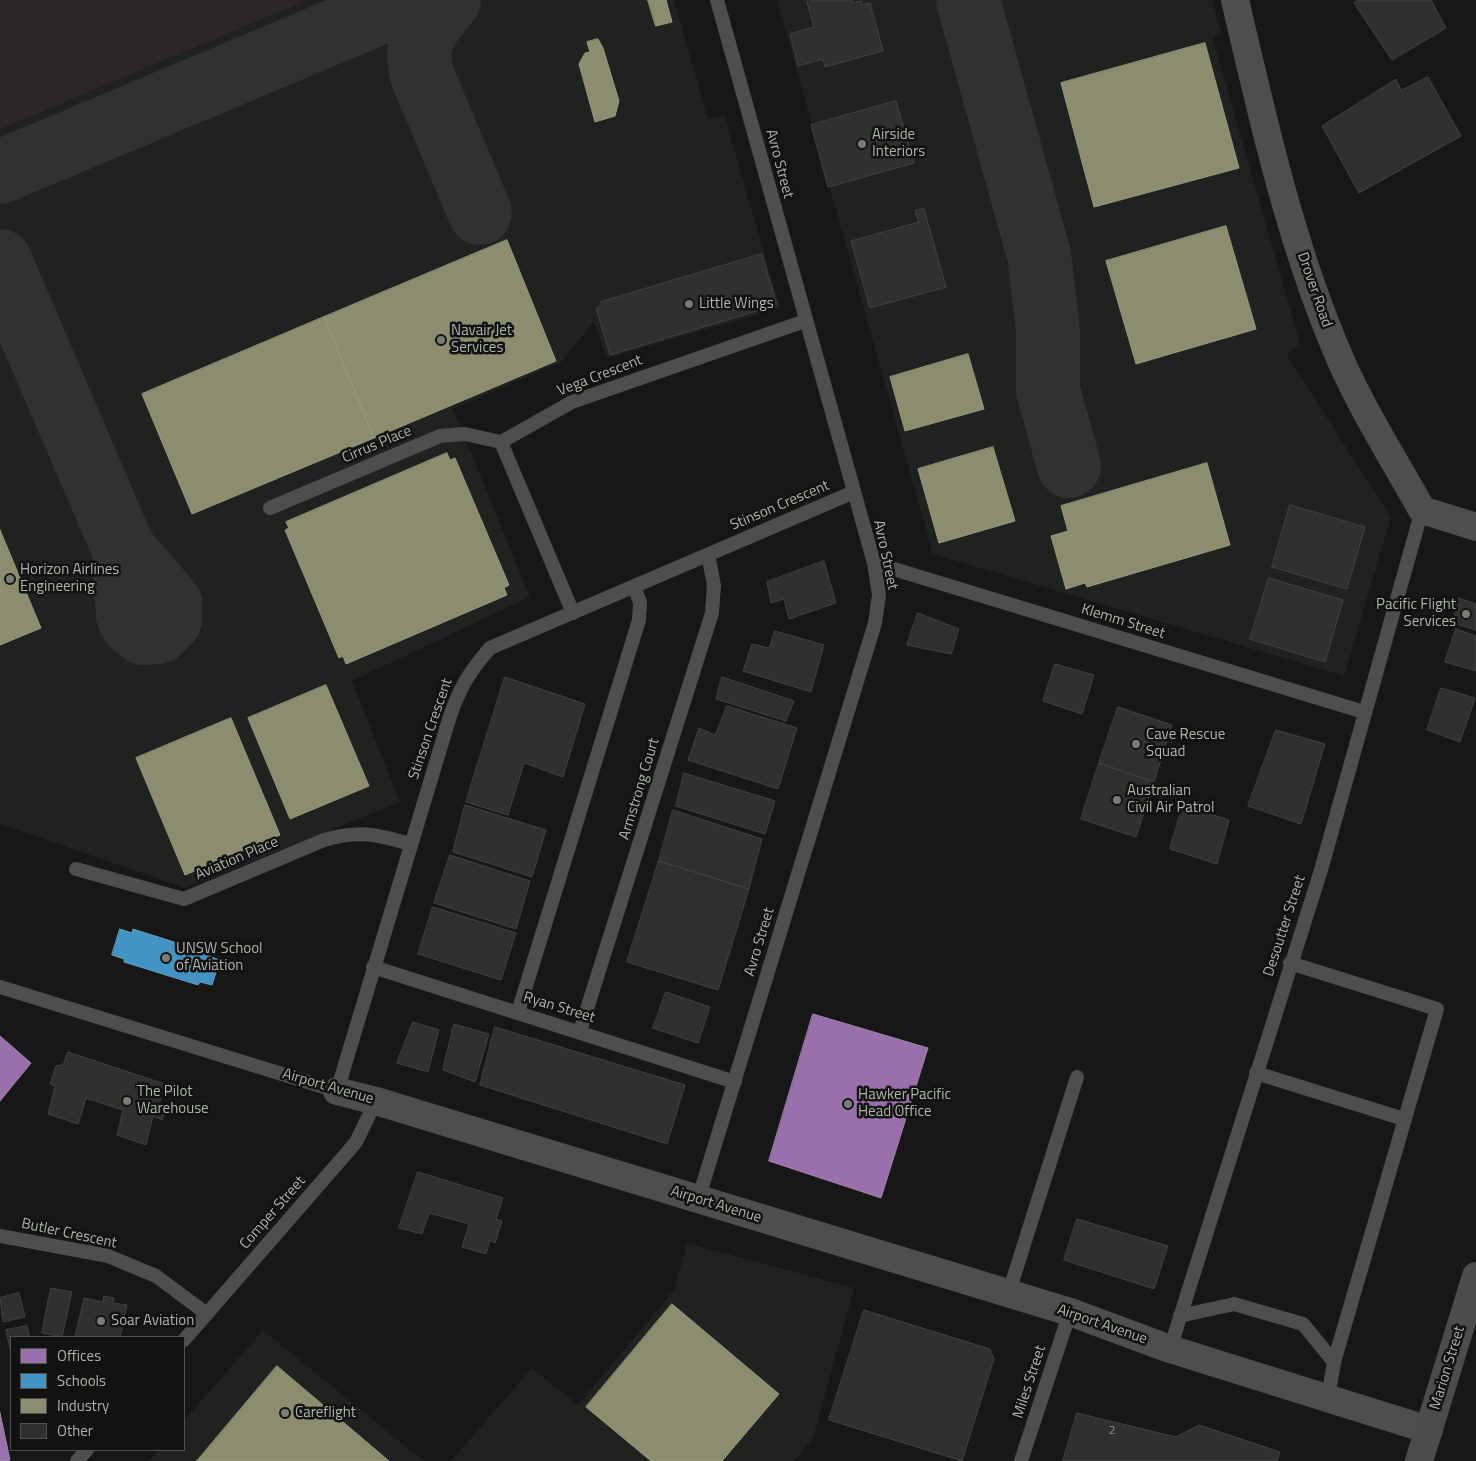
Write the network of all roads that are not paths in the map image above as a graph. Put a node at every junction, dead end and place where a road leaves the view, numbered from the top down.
1 (717, 0) edge
2 (1235, 0) edge
3 (806, 321) junction
4 (501, 442) junction
5 (854, 492) junction
6 (270, 508) dead end
7 (1422, 510) junction
8 (1476, 527) edge
9 (708, 555) junction
10 (874, 563) junction
11 (634, 587) junction
12 (573, 613) junction
13 (1364, 712) junction
14 (410, 844) junction
15 (76, 869) dead end
16 (1290, 962) junction
17 (373, 967) junction
18 (0, 987) edge
19 (518, 1012) junction
20 (580, 1031) junction
21 (1256, 1073) junction
22 (1077, 1077) dead end
23 (735, 1082) junction
24 (337, 1091) junction
25 (376, 1101) junction
26 (1404, 1119) junction
27 (698, 1200) junction
28 (0, 1236) edge
29 (1476, 1276) edge
30 (1008, 1295) junction
31 (1070, 1312) junction
32 (207, 1314) junction
33 (1180, 1316) junction
34 (185, 1339) edge
35 (1170, 1349) junction
36 (1334, 1362) junction
37 (1328, 1398) junction
38 (1429, 1430) junction
39 (86, 1451) edge
40 (77, 1461) edge
41 (1021, 1461) edge
42 (1419, 1461) edge

1 - 3 lane, Avro Street
2 - 7 street, Drover Road
3 - 4 lane, Vega Crescent
3 - 5 lane, Avro Street
4 - 6 lane, Cirrus Place
4 - 12 lane
5 - 9 lane, Stinson Crescent
5 - 10 lane, Avro Street
7 - 8 street
7 - 13 lane, Desoutter Street
9 - 11 lane, Stinson Crescent
9 - 20 lane, Armstrong Court
10 - 13 lane, Klemm Street
10 - 23 lane, Avro Street
11 - 12 lane, Stinson Crescent
11 - 19 lane
12 - 14 lane, Stinson Crescent
13 - 16 lane, Desoutter Street
14 - 15 lane, Aviation Place
14 - 17 lane, Stinson Crescent
16 - 21 lane, Desoutter Street
16 - 26 lane
17 - 19 lane, Ryan Street
17 - 24 lane, Stinson Crescent
18 - 24 lane, Airport Avenue
19 - 20 lane, Ryan Street
20 - 23 lane, Ryan Street
21 - 26 lane
21 - 33 lane, Desoutter Street
22 - 30 lane
23 - 27 lane, Avro Street
24 - 25 street, Airport Avenue
25 - 27 street, Airport Avenue
25 - 32 lane, Comper Street
26 - 36 lane
27 - 30 street, Airport Avenue
28 - 32 lane, Butler Crescent
29 - 38 main road, Marion Street
30 - 31 street, Airport Avenue
31 - 35 street, Airport Avenue
31 - 41 lane, Miles Street
32 - 34 lane, Comper Street
33 - 35 lane, Desoutter Street
33 - 36 lane
35 - 37 street, Airport Avenue
36 - 37 lane
37 - 38 street, Airport Avenue
38 - 42 main road, Marion Street
39 - 40 lane

